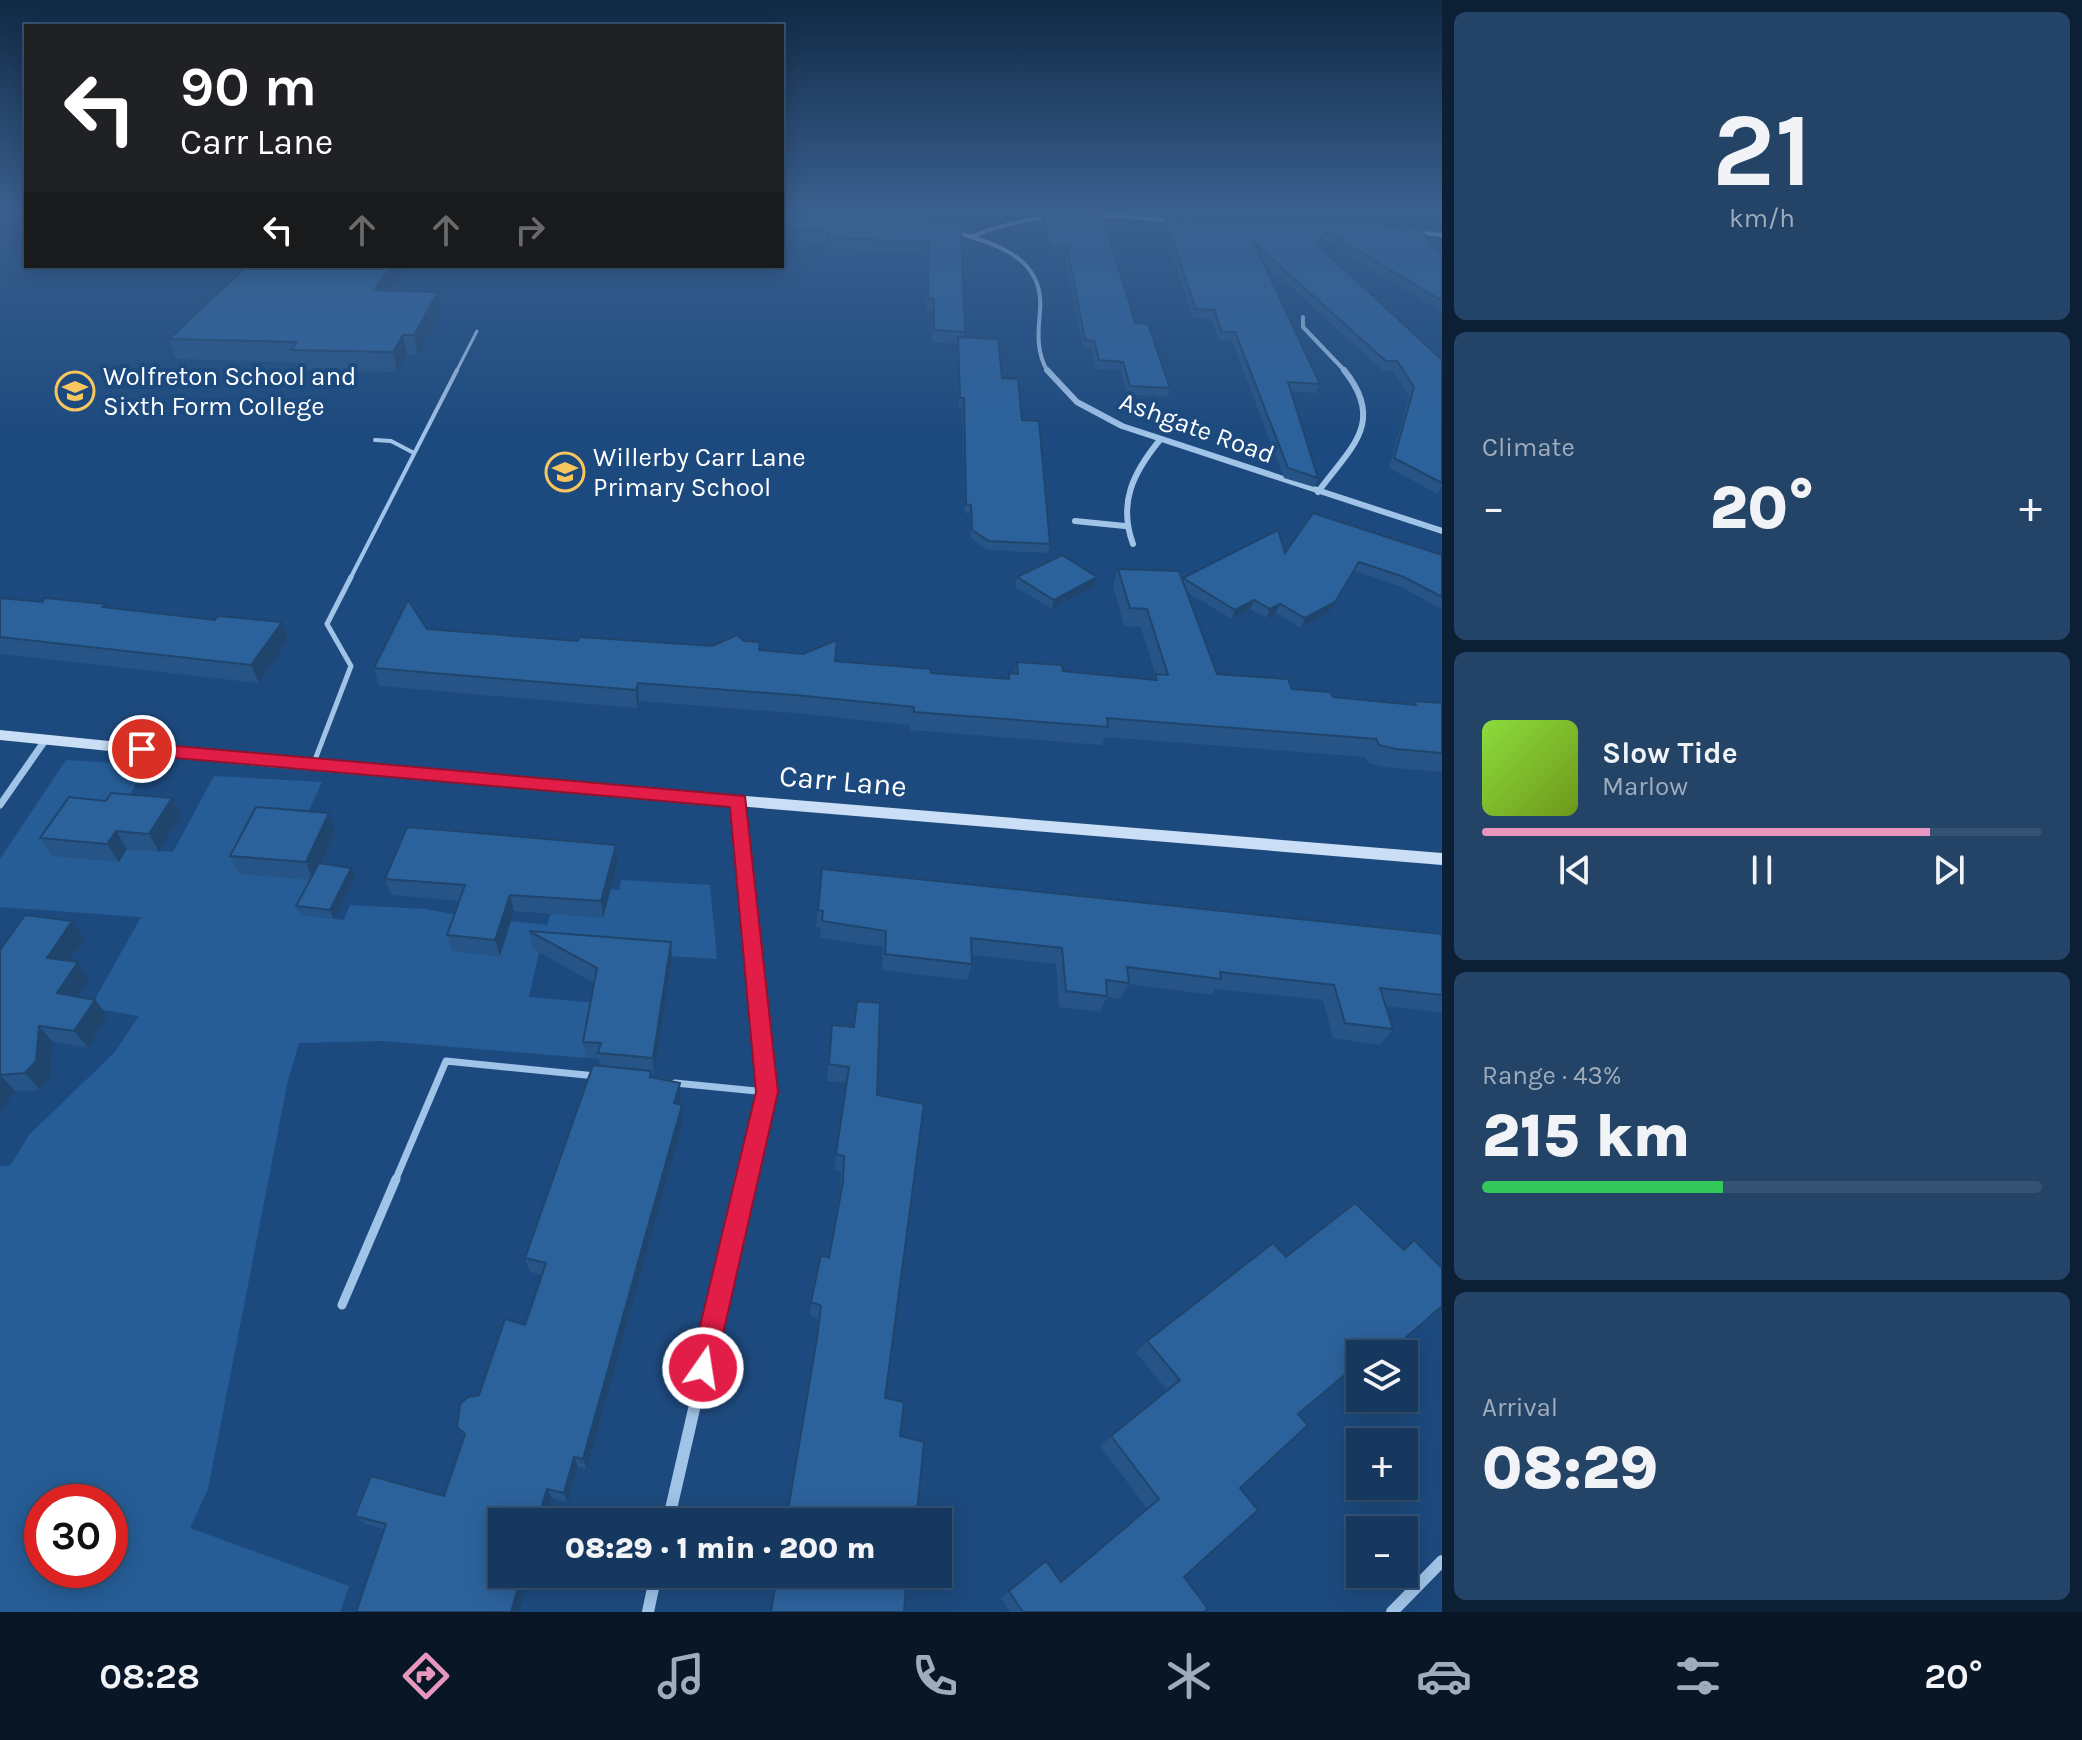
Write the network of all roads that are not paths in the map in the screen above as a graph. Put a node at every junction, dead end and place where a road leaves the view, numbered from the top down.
1 (1039, 285) edge
2 (1303, 317) dead end
3 (477, 331) dead end
4 (375, 440) dead end
5 (1159, 441) junction
6 (414, 453) junction
7 (1318, 492) junction
8 (1075, 521) dead end
9 (1125, 526) junction
10 (1442, 531) edge
11 (1133, 544) dead end
12 (0, 735) edge
13 (46, 739) junction
14 (313, 765) junction
15 (739, 801) junction
16 (0, 805) edge
17 (1442, 859) edge
18 (613, 1078) edge
19 (659, 1082) edge
20 (767, 1092) junction
21 (342, 1305) dead end
22 (671, 1508) edge
23 (1442, 1561) edge
24 (653, 1588) edge
25 (648, 1612) edge
26 (1392, 1612) edge

1 - 5 street, Ashgate Road
2 - 7 street
3 - 6 lane
4 - 6 lane
5 - 7 street, Ashgate Road
5 - 9 street
6 - 14 lane
7 - 10 street, Ashgate Road
8 - 9 street
9 - 11 street
12 - 13 street, Carr Lane
13 - 14 street, Carr Lane
13 - 16 street
14 - 15 street, Carr Lane
15 - 17 street, Carr Lane
15 - 20 street
18 - 21 lane
19 - 20 lane
20 - 22 street
23 - 26 street
24 - 25 street

